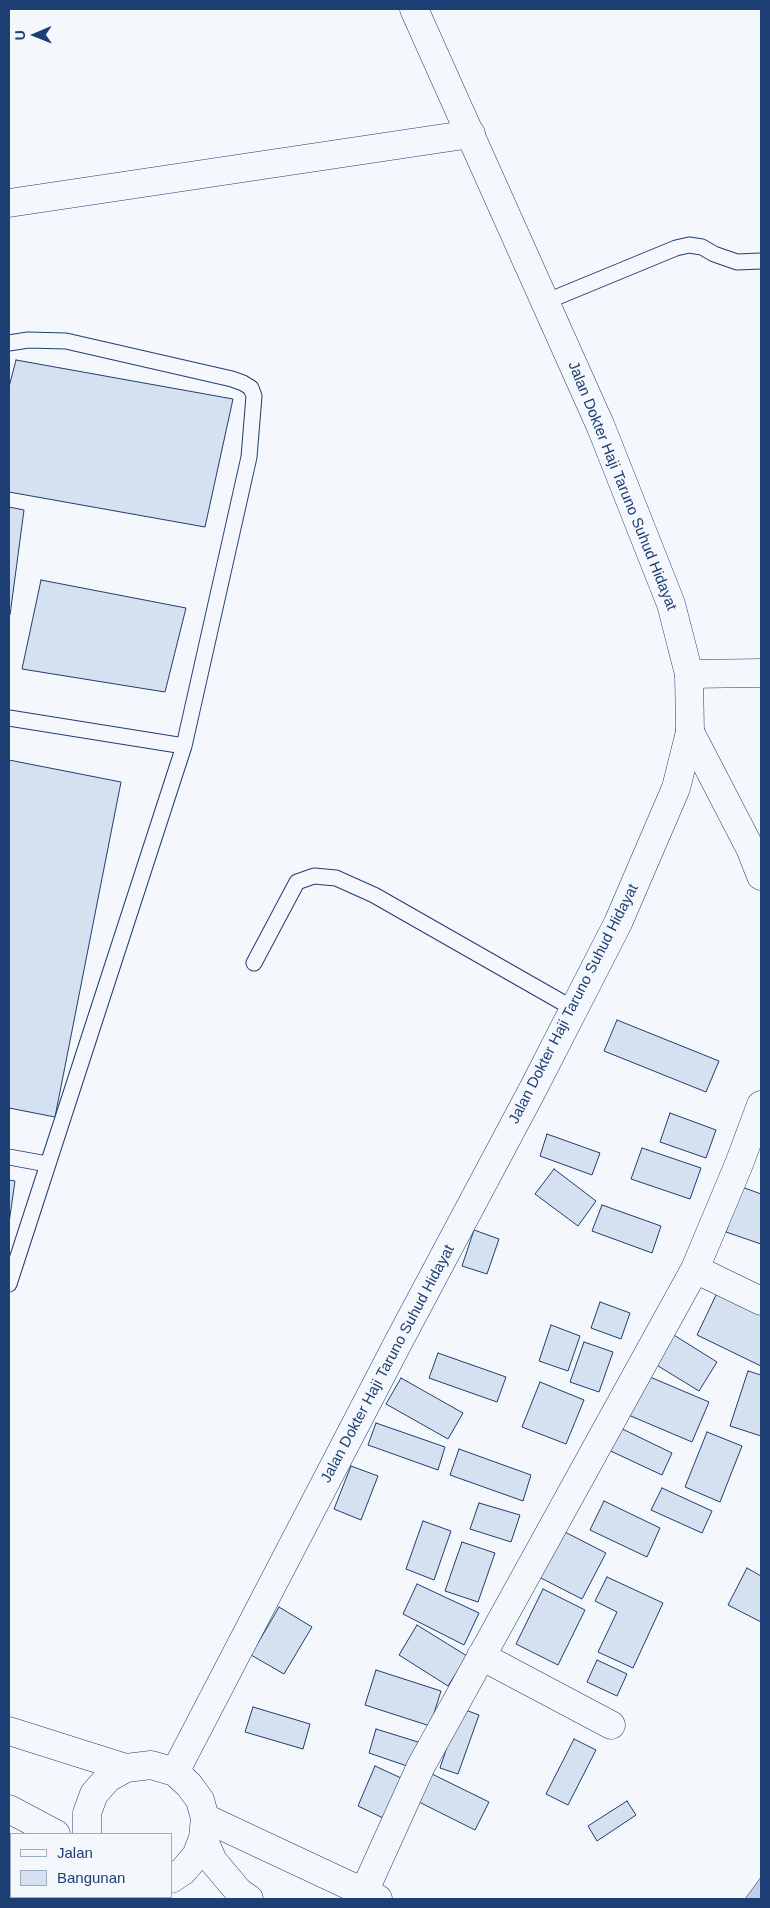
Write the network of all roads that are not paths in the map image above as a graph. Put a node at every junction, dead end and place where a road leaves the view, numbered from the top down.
1 (414, 9) edge
2 (471, 134) junction
3 (9, 203) edge
4 (761, 262) edge
5 (544, 302) junction
6 (9, 343) edge
7 (761, 673) edge
8 (689, 674) junction
9 (9, 718) edge
10 (690, 732) junction
11 (184, 746) junction
12 (761, 876) edge
13 (254, 964) dead end
14 (574, 1009) junction
15 (761, 1105) edge
16 (9, 1157) edge
17 (47, 1164) junction
18 (695, 1269) junction
19 (9, 1284) edge
20 (761, 1301) edge
21 (481, 1656) junction
22 (611, 1725) dead end
23 (9, 1731) edge
24 (126, 1768) junction
25 (175, 1772) junction
26 (9, 1809) edge
27 (204, 1828) junction
28 (54, 1833) edge
29 (87, 1833) edge
30 (172, 1878) edge
31 (371, 1896) edge
32 (250, 1899) edge

1 - 2 street, Jalan Dokter Haji Taruno Suhud Hidayat
2 - 3 street
2 - 5 street, Jalan Dokter Haji Taruno Suhud Hidayat
4 - 5 lane
5 - 8 street, Jalan Dokter Haji Taruno Suhud Hidayat
6 - 11 lane
7 - 8 street
8 - 10 street, Jalan Dokter Haji Taruno Suhud Hidayat
9 - 11 lane
10 - 12 street
10 - 14 street, Jalan Dokter Haji Taruno Suhud Hidayat
11 - 17 lane
13 - 14 lane
14 - 25 street, Jalan Dokter Haji Taruno Suhud Hidayat
15 - 18 street
16 - 17 lane
17 - 19 lane
18 - 20 street
18 - 21 street
21 - 22 street
21 - 31 street
23 - 24 street
24 - 25 street
24 - 29 street
25 - 27 street
26 - 28 street
27 - 30 street
27 - 31 street
27 - 32 street

